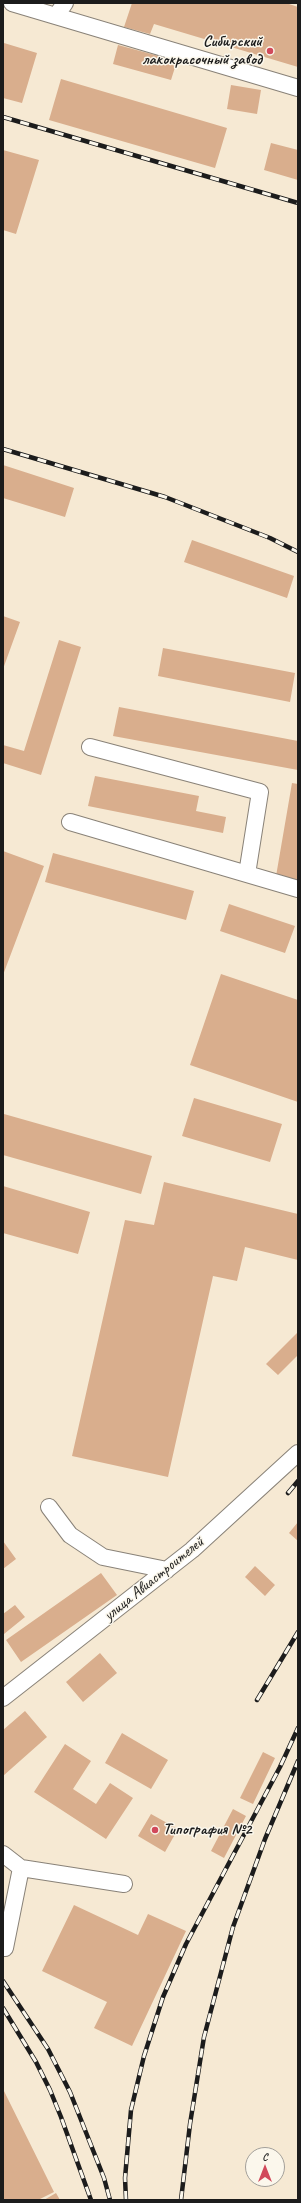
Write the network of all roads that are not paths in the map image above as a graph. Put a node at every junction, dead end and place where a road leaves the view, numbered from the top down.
1 (12, 3) edge
2 (65, 3) edge
3 (56, 16) junction
4 (298, 88) edge
5 (90, 747) dead end
6 (70, 822) dead end
7 (246, 874) junction
8 (298, 889) edge
9 (298, 1453) edge
10 (49, 1507) dead end
11 (167, 1570) junction
12 (3, 1698) edge
13 (3, 1854) edge
14 (21, 1868) junction
15 (124, 1884) dead end
16 (5, 1948) dead end

1 - 3 street
2 - 3 street
3 - 4 street
5 - 7 street
6 - 7 street
7 - 8 street
9 - 11 street, улица Авиастроителей
10 - 11 street
11 - 12 street, улица Авиастроителей
13 - 14 street
14 - 15 street
14 - 16 street

